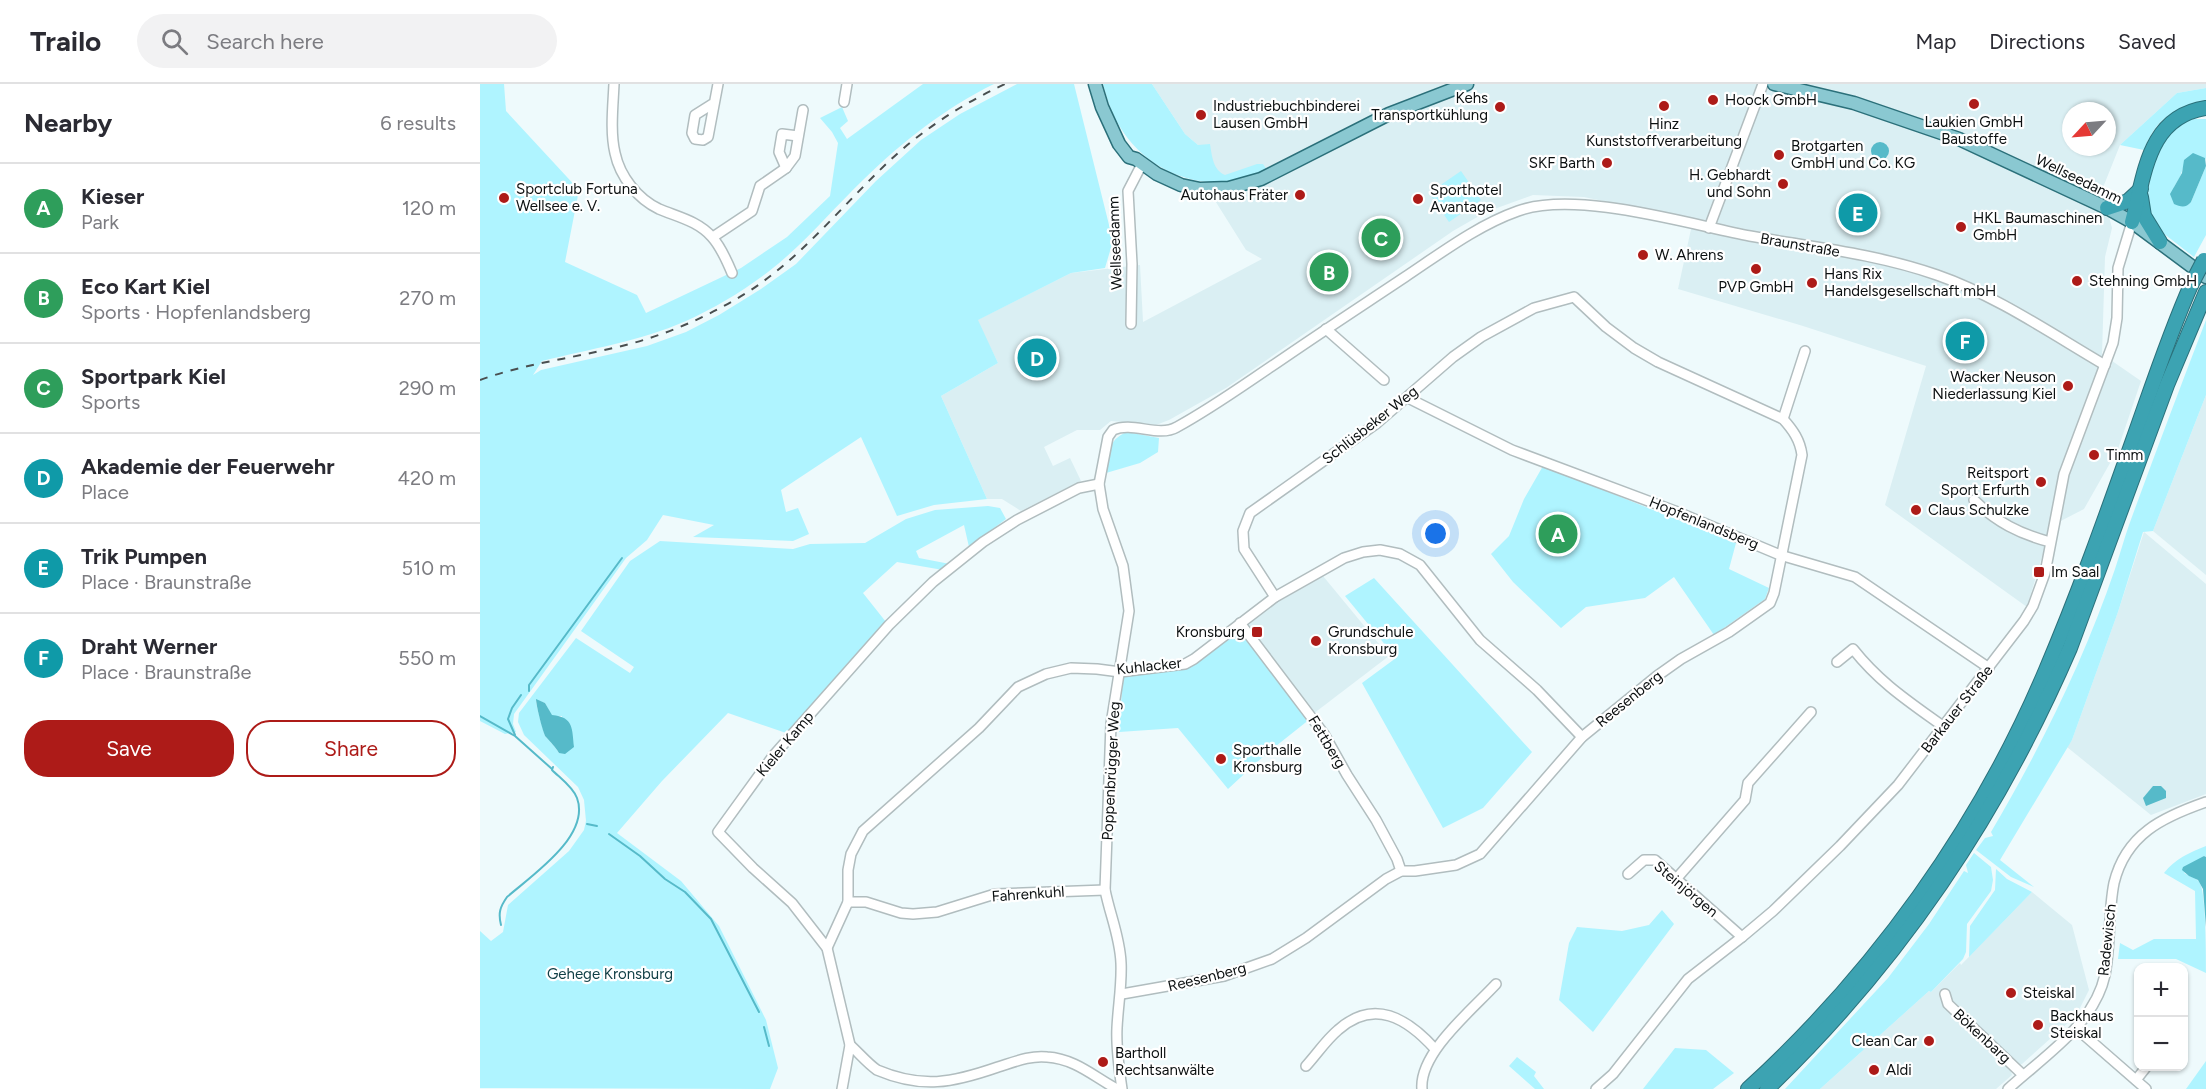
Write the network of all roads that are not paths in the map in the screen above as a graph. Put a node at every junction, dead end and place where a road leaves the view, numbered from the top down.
1 (614, 84) edge
2 (718, 84) edge
3 (847, 84) edge
4 (1095, 84) edge
5 (1467, 84) edge
6 (1763, 84) edge
7 (1774, 84) edge
8 (844, 102) dead end
9 (714, 104) dead end
10 (2206, 108) edge
11 (803, 110) dead end
12 (2184, 114) junction
13 (2206, 116) edge
14 (798, 136) junction
15 (1139, 162) junction
16 (786, 168) junction
17 (2141, 189) junction
18 (2107, 208) junction
19 (2132, 222) junction
20 (1709, 228) junction
21 (713, 237) junction
22 (2160, 242) junction
23 (2205, 258) edge
24 (732, 273) dead end
25 (2206, 277) edge
26 (2205, 294) edge
27 (1574, 297) joint
28 (1131, 324) dead end
29 (1326, 329) junction
30 (1805, 351) dead end
31 (2105, 365) junction
32 (1384, 380) dead end
33 (1408, 398) junction
34 (1783, 419) junction
35 (1120, 427) joint
36 (1098, 484) junction
37 (1974, 500) dead end
38 (2050, 542) junction
39 (1780, 555) junction
40 (1275, 597) junction
41 (1240, 623) junction
42 (1837, 662) dead end
43 (1989, 668) junction
44 (1120, 672) junction
45 (1811, 712) dead end
46 (1944, 727) junction
47 (1582, 737) junction
48 (2206, 802) edge
49 (1401, 871) junction
50 (1628, 874) dead end
51 (1677, 878) junction
52 (1105, 890) junction
53 (848, 902) junction
54 (1742, 938) junction
55 (827, 948) junction
56 (1496, 984) dead end
57 (1122, 994) junction
58 (1945, 994) dead end
59 (2076, 1028) junction
60 (850, 1045) junction
61 (1435, 1049) junction
62 (1306, 1066) dead end
63 (2143, 1071) edge
64 (2023, 1075) junction
65 (2136, 1080) junction
66 (1420, 1088) edge
67 (842, 1089) edge
68 (1120, 1089) edge
69 (1596, 1089) edge
70 (1748, 1089) edge
71 (1767, 1089) edge
72 (2008, 1089) edge
73 (2146, 1089) edge

1 - 21 street
2 - 9 street
3 - 8 street
4 - 15 main road
5 - 15 main road
6 - 20 street
7 - 18 main road, Wellseedamm
10 - 12 highway
11 - 14 street
12 - 13 highway
12 - 17 highway
14 - 16 street
14 - 16 street
15 - 28 street, Wellseedamm
16 - 21 street
17 - 18 highway
17 - 19 highway
17 - 22 highway
18 - 19 main road, Wellseedamm
19 - 22 main road, Wellseedamm
19 - 31 street, Barkauer Straße
20 - 29 street, Braunstraße
20 - 31 street, Braunstraße
21 - 24 street
22 - 25 main road, Wellseedamm
23 - 70 highway, bridge
26 - 71 highway
27 - 33 street, Schlüsbeker Weg
27 - 34 street, Reesenberg
29 - 32 street
29 - 35 street, Braunstraße
30 - 34 street
31 - 38 street, Barkauer Straße
33 - 39 street, Hopfenlandsberg
33 - 40 street, Schlüsbeker Weg
34 - 39 street, Reesenberg
35 - 36 street, Poppenbrügger Weg
36 - 44 street, Poppenbrügger Weg
36 - 55 street, Kieler Kamp
37 - 38 street
38 - 43 street, Barkauer Straße
39 - 43 street, Hopfenlandsberg
39 - 47 street, Reesenberg
40 - 41 street, Kuhlacker
40 - 47 street, Kuhlacker
41 - 44 street, Kuhlacker
41 - 49 street, Fettberg
42 - 46 street
43 - 46 street, Barkauer Straße
44 - 52 street, Poppenbrügger Weg
44 - 53 street, Kuhlacker
45 - 51 street
46 - 54 street, Barkauer Straße
47 - 49 street, Reesenberg
48 - 59 street, Radewisch
49 - 57 street, Reesenberg
50 - 51 street, Steinjörgen
51 - 54 street, Steinjörgen
52 - 53 street, Fahrenkuhl
52 - 57 street, Poppenbrügger Weg
53 - 55 street, Kuhlacker
54 - 69 street, Barkauer Straße
55 - 60 street, Kieler Kamp
56 - 61 street
57 - 68 street, Poppenbrügger Weg
58 - 64 street, Bökenbarg
59 - 64 street, Radewisch
59 - 65 street
60 - 67 street, Kieler Kamp
60 - 68 street
61 - 62 street
61 - 66 street
63 - 65 street
64 - 72 street, Radewisch
65 - 73 street

